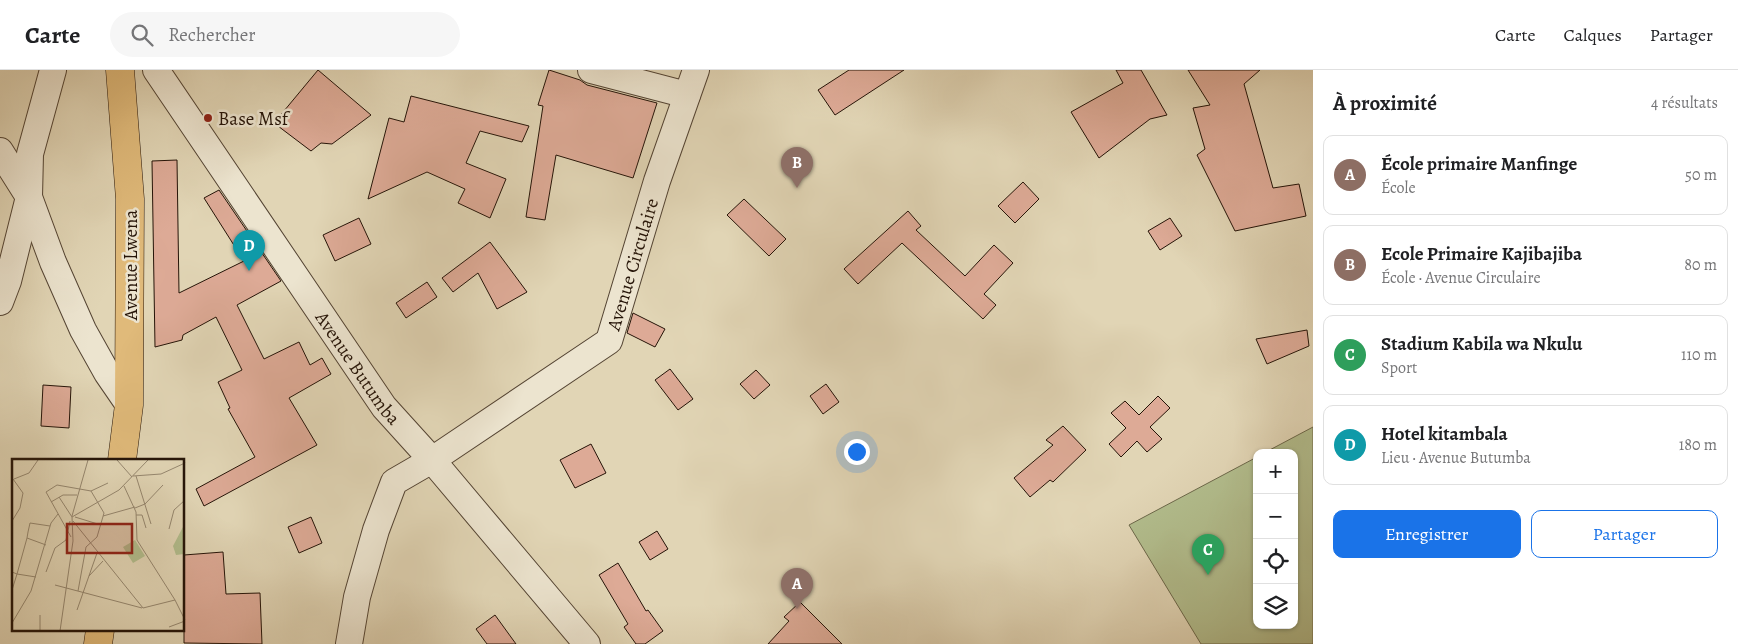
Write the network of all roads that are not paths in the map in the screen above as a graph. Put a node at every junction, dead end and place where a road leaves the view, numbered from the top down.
1 (52, 70) edge
2 (120, 70) edge
3 (156, 70) edge
4 (591, 70) edge
5 (696, 70) edge
6 (687, 96) junction
7 (0, 151) edge
8 (29, 197) junction
9 (0, 302) edge
10 (129, 405) junction
11 (122, 459) edge
12 (432, 460) junction
13 (349, 644) edge
14 (588, 644) edge

1 - 8 street
2 - 10 main road, Avenue Lwena
3 - 12 street, Avenue Butumba
4 - 6 street
5 - 6 street, Avenue Circulaire
6 - 12 street, Avenue Circulaire
7 - 8 street
8 - 9 street
8 - 10 street
10 - 11 main road, Avenue Lwena
12 - 13 street, Avenue Circulaire
12 - 14 street, Avenue Butumba

